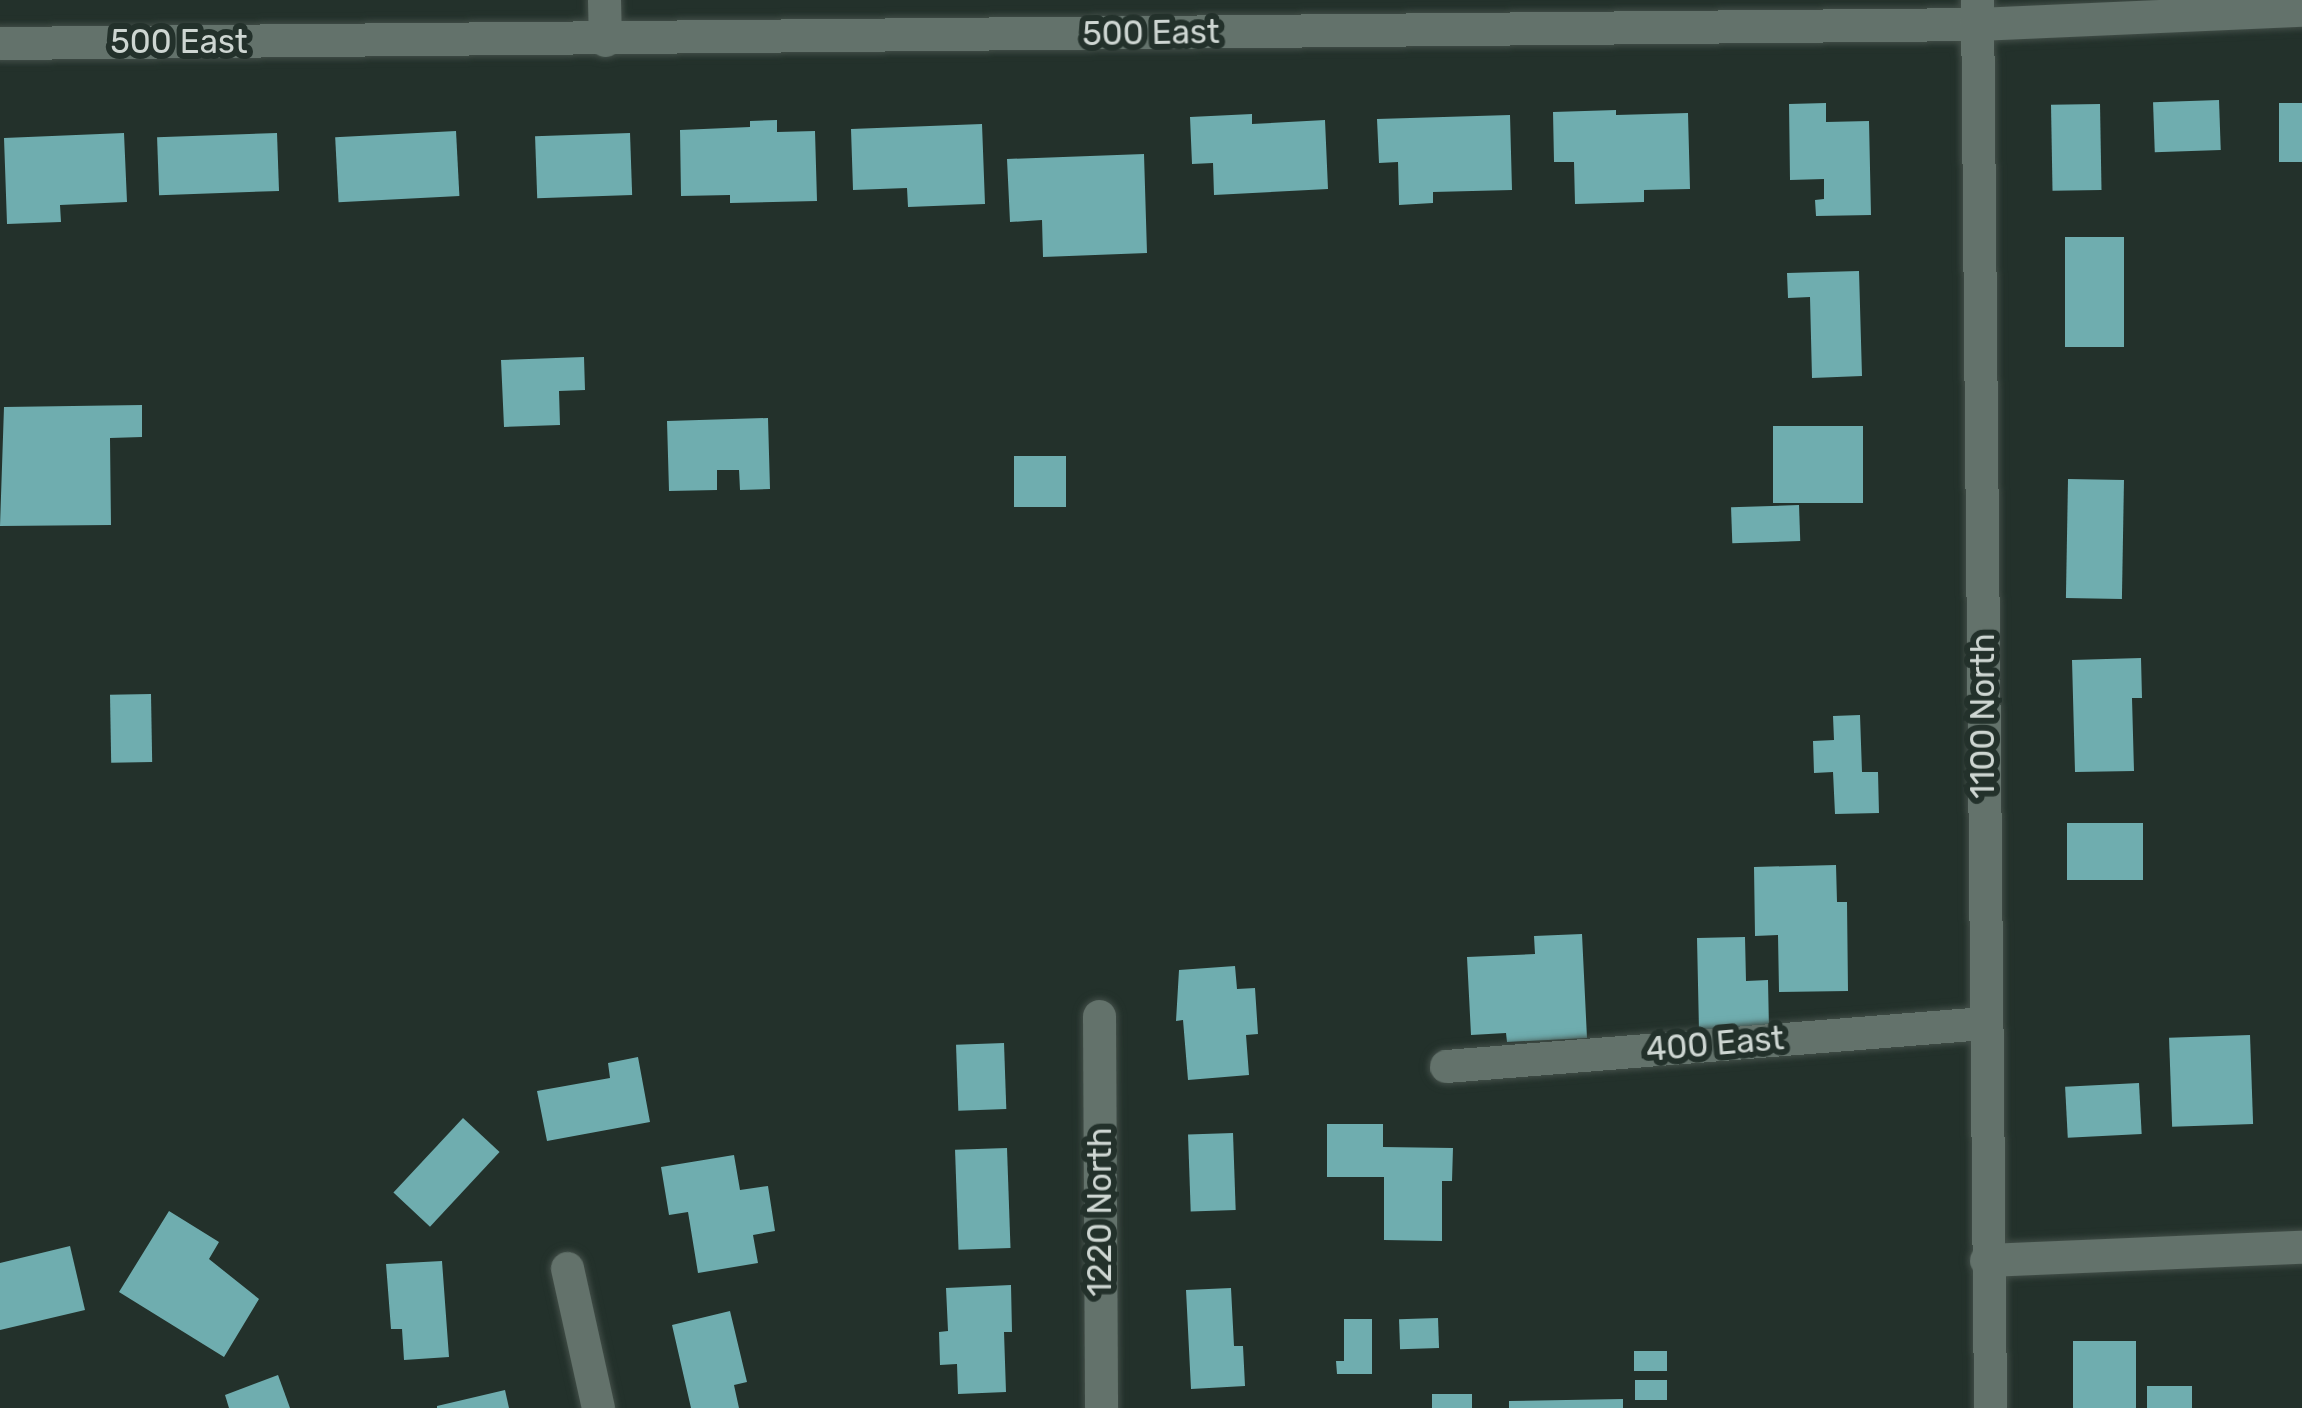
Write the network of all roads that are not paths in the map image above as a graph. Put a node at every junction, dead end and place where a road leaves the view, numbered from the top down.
1 (604, 0) edge
2 (2302, 10) edge
3 (1977, 12) edge
4 (604, 40) junction
5 (0, 43) edge
6 (1099, 1016) dead end
7 (1984, 1023) junction
8 (1446, 1066) dead end
9 (2302, 1247) edge
10 (1986, 1260) junction
11 (567, 1268) dead end
12 (598, 1408) edge
13 (1101, 1408) edge
14 (1990, 1408) edge

1 - 4 street
2 - 3 street, 500 East
3 - 4 street, 500 East
3 - 7 street, 1100 North
4 - 5 street, 500 East
6 - 13 street, 1220 North
7 - 8 street, 400 East
7 - 10 street, 1100 North
9 - 10 street
10 - 14 street, 1100 North
11 - 12 street

